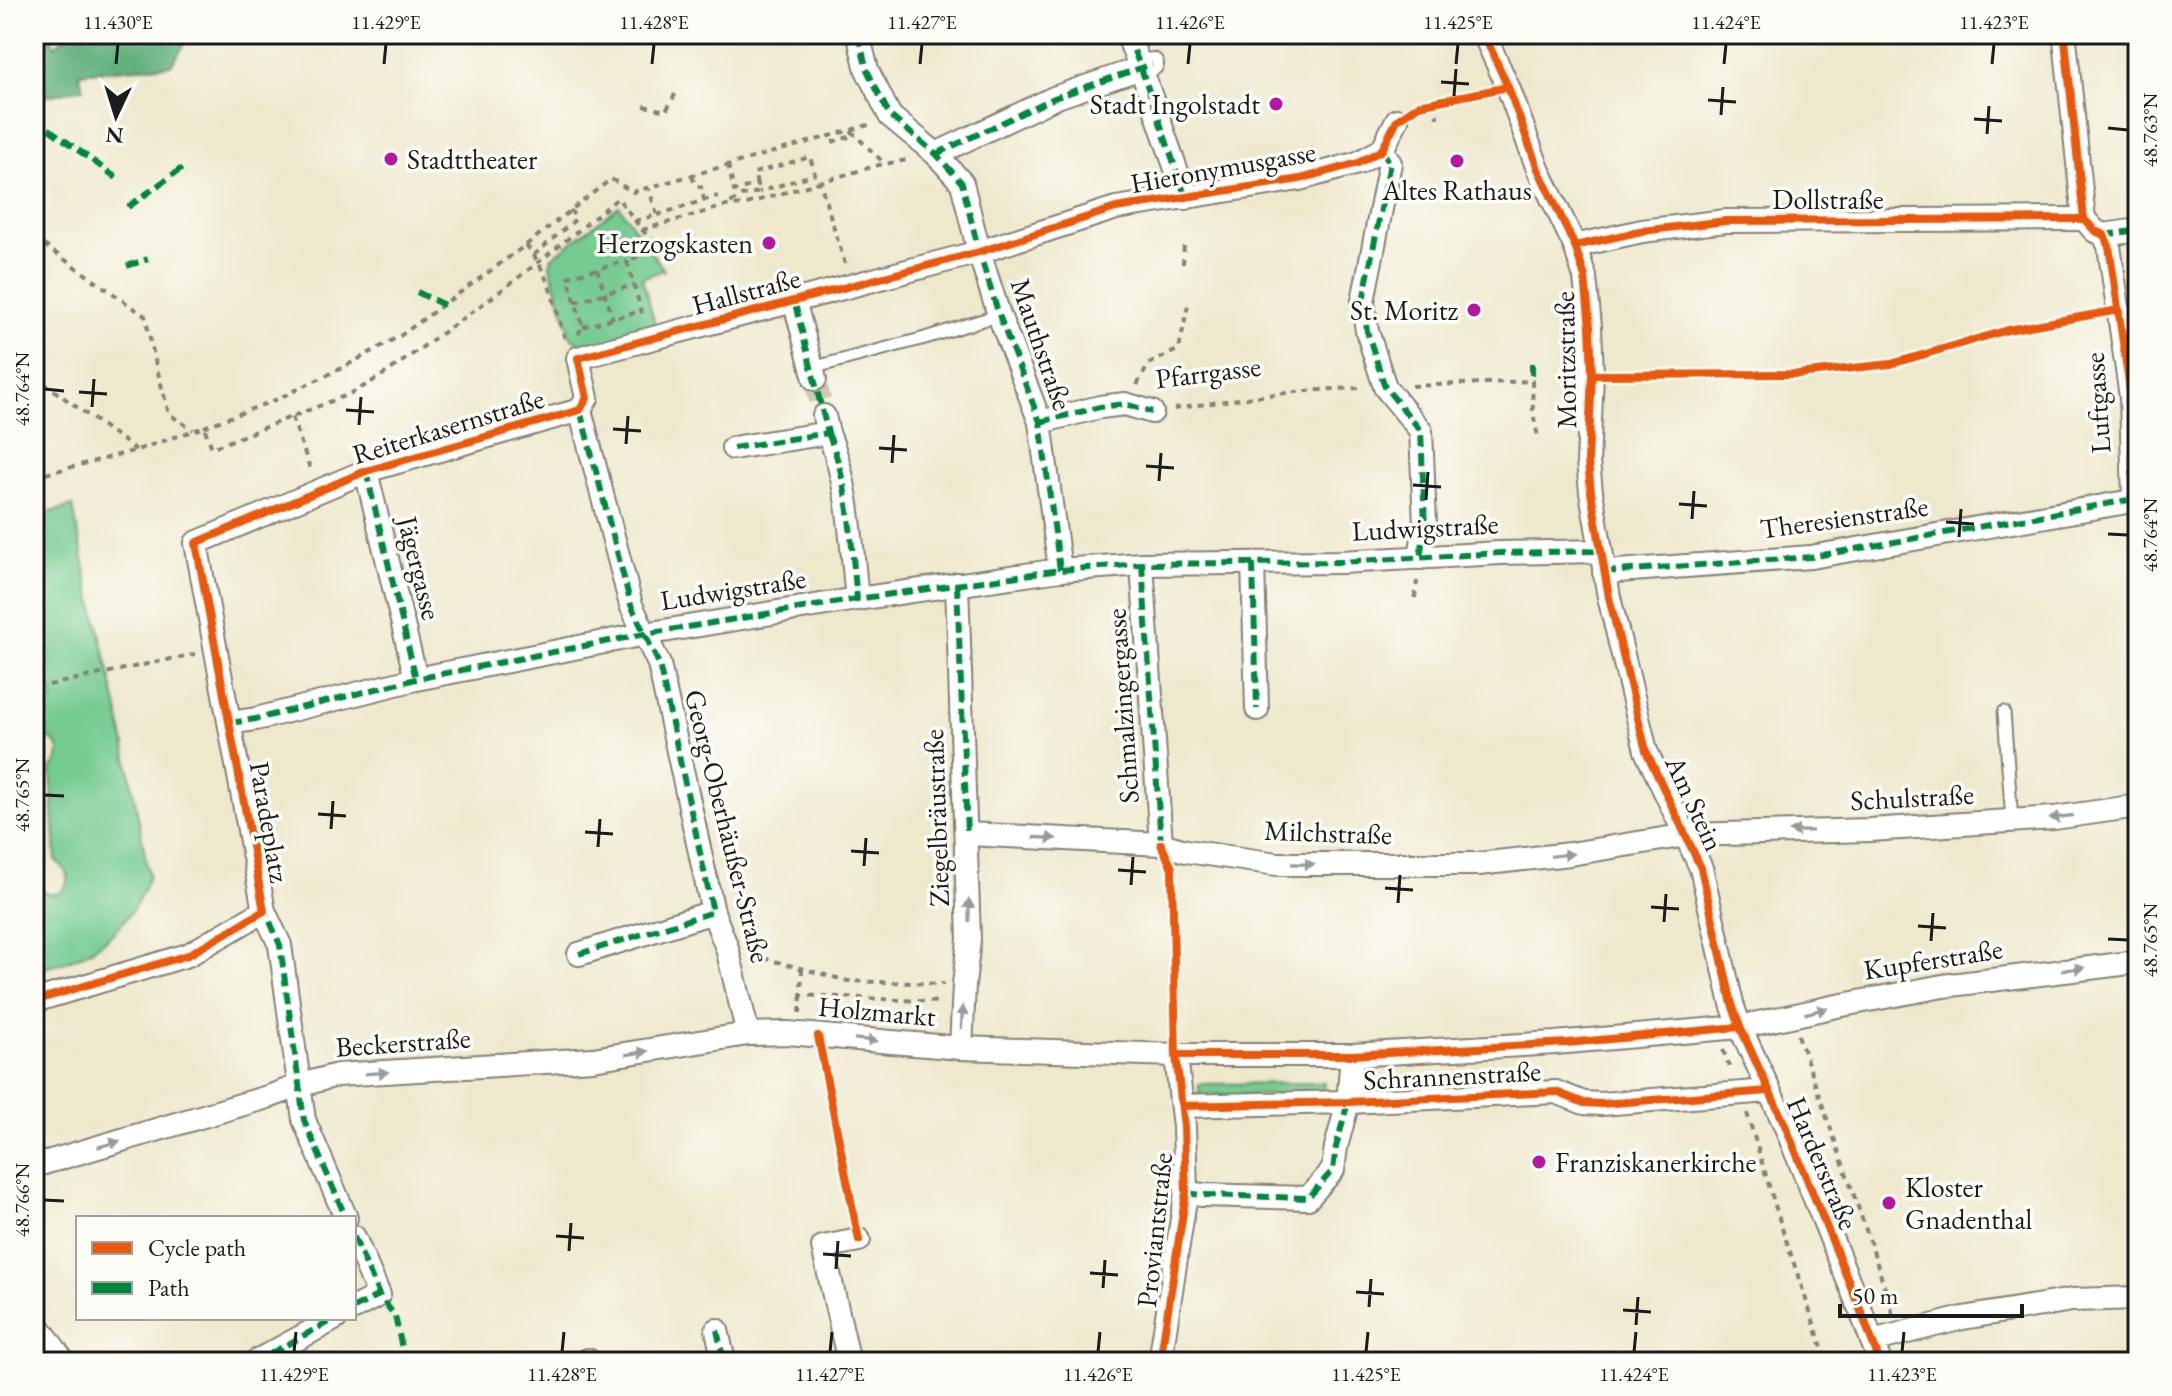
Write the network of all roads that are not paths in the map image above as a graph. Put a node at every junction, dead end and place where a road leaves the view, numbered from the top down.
1 (858, 34) edge
2 (1127, 34) edge
3 (1484, 34) edge
4 (2067, 34) edge
5 (1141, 68) junction
6 (1397, 120) road end
7 (1382, 150) junction
8 (936, 154) junction
9 (1190, 197) junction
10 (2084, 219) junction
11 (2138, 230) edge
12 (2104, 235) junction
13 (1575, 246) junction
14 (980, 256) junction
15 (794, 300) junction
16 (999, 315) junction
17 (814, 374) joint
18 (580, 410) junction
19 (1152, 412) road end
20 (1040, 422) junction
21 (733, 448) dead end
22 (366, 471) junction
23 (2136, 499) edge
24 (196, 543) joint
25 (1420, 558) junction
26 (1602, 561) junction
27 (1253, 563) junction
28 (1142, 564) junction
29 (1060, 570) junction
30 (957, 584) junction
31 (1609, 597) joint
32 (857, 599) junction
33 (645, 634) junction
34 (416, 679) junction
35 (1257, 709) dead end
36 (2004, 712) dead end
37 (230, 723) junction
38 (2138, 806) edge
39 (2012, 821) junction
40 (967, 829) junction
41 (1687, 835) junction
42 (1161, 836) junction
43 (264, 911) junction
44 (713, 912) junction
45 (579, 954) dead end
46 (2138, 962) edge
47 (34, 1001) edge
48 (1740, 1027) junction
49 (788, 1033) joint
50 (748, 1034) junction
51 (961, 1048) junction
52 (1176, 1055) junction
53 (1352, 1055) junction
54 (301, 1085) junction
55 (1769, 1091) junction
56 (1348, 1102) junction
57 (1182, 1106) junction
58 (34, 1166) edge
59 (1186, 1193) junction
60 (345, 1216) edge
61 (859, 1240) dead end
62 (356, 1242) edge
63 (2138, 1298) edge
64 (356, 1307) edge
65 (34, 1320) edge
66 (332, 1320) edge
67 (717, 1330) dead end
68 (1876, 1351) edge
69 (64, 1362) edge
70 (255, 1362) edge
71 (724, 1362) edge
72 (849, 1362) edge
73 (1160, 1362) edge

1 - 8 street, Mauthstraße
2 - 5 street
3 - 13 street, Moritzstraße
4 - 10 street
5 - 8 street
5 - 9 street
6 - 7 street
7 - 9 street, Hieronymusgasse
7 - 25 street
8 - 14 street, Mauthstraße
9 - 14 street, Hieronymusgasse
10 - 12 street
10 - 13 street, Dollstraße
11 - 12 street
12 - 23 street, Luftgasse
13 - 26 street, Moritzstraße
14 - 15 street, Hallstraße
14 - 16 street, Mauthstraße
15 - 17 street
15 - 18 street, Hallstraße
16 - 17 lane
16 - 20 street, Mauthstraße
18 - 22 street, Reiterkasernstraße
18 - 33 street, Hallstraße
19 - 20 street, Pfarrgasse
20 - 29 street, Mauthstraße
21 - 32 street
22 - 24 street, Reiterkasernstraße
22 - 34 street, Jägergasse
23 - 26 street, Theresienstraße
24 - 37 street, Paradeplatz
25 - 26 street, Ludwigstraße
25 - 27 street, Ludwigstraße
26 - 31 street, Moritzstraße
27 - 28 street, Ludwigstraße
27 - 35 street
28 - 29 street, Ludwigstraße
28 - 42 street, Schmalzingergasse
29 - 30 street, Ludwigstraße
30 - 32 street, Ludwigstraße
30 - 40 street, Ziegelbräustraße
31 - 41 street, Am Stein
32 - 33 street, Ludwigstraße
33 - 34 street, Ludwigstraße
33 - 44 street, Georg-Oberhäußer-Straße
34 - 37 street, Ludwigstraße
36 - 39 lane
37 - 43 street, Paradeplatz
38 -> 39 street, Schulstraße
39 -> 41 street, Schulstraße
40 -> 42 street, Milchstraße
51 -> 40 street, Ziegelbräustraße
42 -> 41 street, Milchstraße
41 - 48 street, Am Stein
43 - 47 street, Paradeplatz
43 - 54 street, Paradeplatz
44 - 45 street
44 - 50 street, Georg-Oberhäußer-Straße
48 -> 46 street, Kupferstraße
48 - 53 street, Schrannenstraße
48 - 55 street, Harderstraße
49 - 50 street, Beckerstraße
49 -> 51 street, Holzmarkt
54 -> 50 street, Beckerstraße
51 - 52 street, Schrannenstraße
52 - 53 street, Schrannenstraße
52 - 57 street, Proviantstraße
53 - 56 street, Schrannenstraße
58 -> 54 street, Beckerstraße
54 - 60 street, Paradeplatz
55 - 56 street, Schrannenstraße
55 - 68 street, Harderstraße
56 - 57 street, Schrannenstraße
56 - 59 street
57 - 59 street, Proviantstraße
59 - 73 street, Proviantstraße
61 - 72 street
62 - 64 street
63 - 68 street
65 - 69 street
66 - 70 street
67 - 71 street

